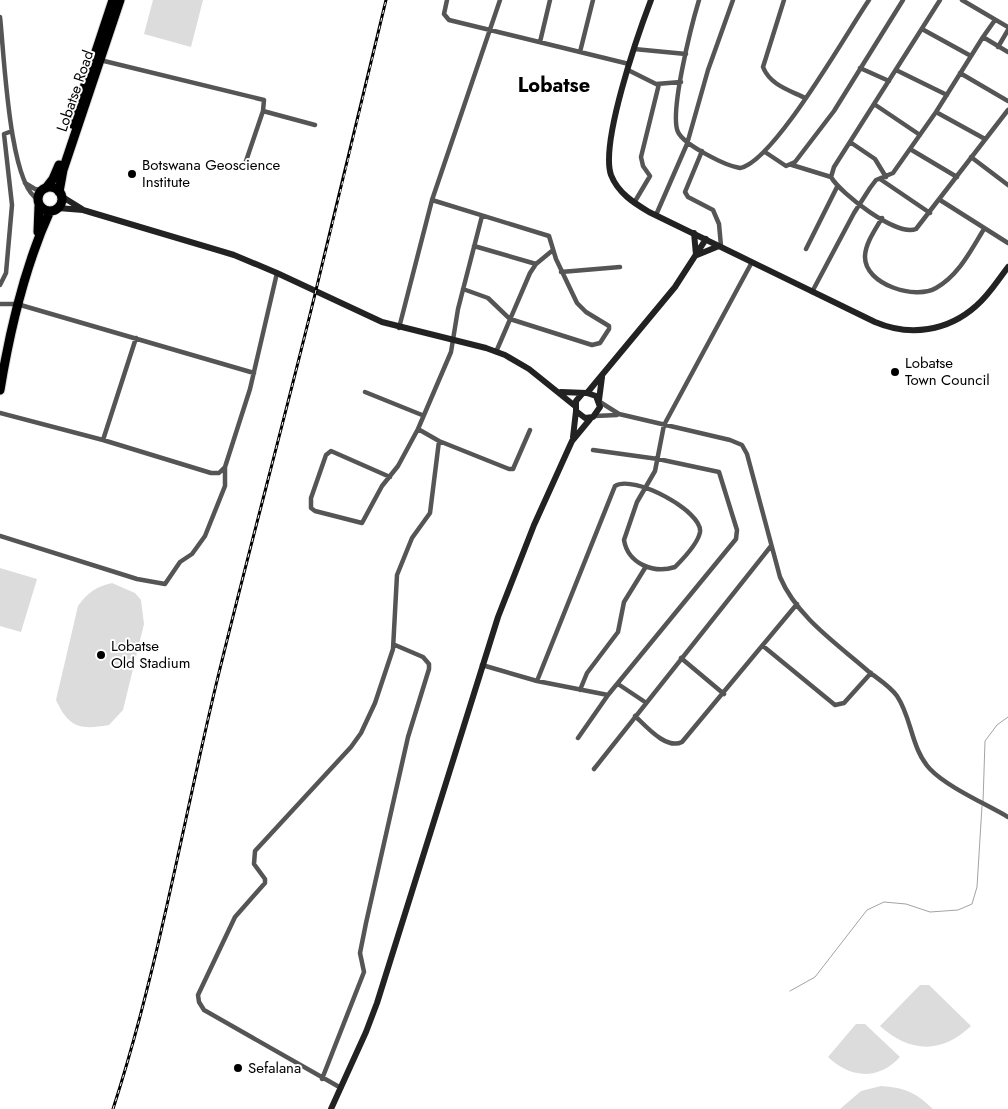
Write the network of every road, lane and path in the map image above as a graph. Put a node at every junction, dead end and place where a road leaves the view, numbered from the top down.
1 (113, 0) edge
2 (120, 0) edge
3 (447, 0) edge
4 (500, 0) edge
5 (550, 0) edge
6 (592, 0) edge
7 (651, 0) edge
8 (699, 0) edge
9 (733, 0) edge
10 (784, 0) edge
11 (869, 0) edge
12 (902, 0) edge
13 (940, 0) edge
14 (962, 0) edge
15 (0, 17) edge
16 (995, 20) junction
17 (1008, 28) edge
18 (922, 29) junction
19 (490, 32) junction
20 (983, 37) junction
21 (540, 42) junction
22 (998, 47) junction
23 (634, 49) junction
24 (580, 52) junction
25 (1008, 52) edge
26 (686, 54) junction
27 (971, 56) junction
28 (97, 59) junction
29 (628, 67) junction
30 (860, 68) junction
31 (896, 70) junction
32 (960, 73) junction
33 (889, 81) junction
34 (681, 82) junction
35 (658, 84) junction
36 (947, 95) junction
37 (805, 98) junction
38 (1008, 100) edge
39 (874, 104) junction
40 (1008, 110) edge
41 (263, 111) junction
42 (936, 112) junction
43 (1003, 116) junction
44 (1008, 120) edge
45 (315, 125) dead end
46 (12, 130) junction
47 (920, 135) junction
48 (984, 139) junction
49 (850, 142) junction
50 (687, 144) junction
51 (910, 149) junction
52 (702, 151) junction
53 (765, 152) junction
54 (971, 157) junction
55 (245, 164) dead end
56 (792, 165) junction
57 (831, 177) junction
58 (886, 177) junction
59 (957, 177) junction
60 (880, 179) junction
61 (24, 182) junction
62 (1008, 185) edge
63 (837, 187) junction
64 (44, 189) junction
65 (60, 194) junction
66 (432, 200) junction
67 (940, 200) junction
68 (39, 202) junction
69 (634, 202) junction
70 (859, 206) junction
71 (54, 210) junction
72 (83, 210) junction
73 (930, 213) junction
74 (482, 216) junction
75 (656, 216) junction
76 (882, 218) junction
77 (984, 229) junction
78 (694, 233) junction
79 (706, 239) junction
80 (37, 240) junction
81 (1008, 242) edge
82 (474, 246) junction
83 (721, 246) junction
84 (806, 249) dead end
85 (553, 250) junction
86 (696, 256) junction
87 (752, 262) junction
88 (536, 264) junction
89 (620, 267) dead end
90 (1008, 267) edge
91 (561, 272) junction
92 (278, 273) junction
93 (0, 285) edge
94 (463, 289) junction
95 (812, 292) junction
96 (0, 304) edge
97 (18, 304) junction
98 (510, 319) junction
99 (399, 328) junction
100 (136, 338) junction
101 (452, 340) junction
102 (496, 352) junction
103 (254, 373) junction
104 (602, 377) junction
105 (0, 390) edge
106 (365, 392) dead end
107 (561, 392) junction
108 (584, 394) junction
109 (600, 401) junction
110 (576, 408) junction
111 (0, 414) edge
112 (619, 414) junction
113 (422, 415) junction
114 (593, 417) junction
115 (664, 425) junction
116 (418, 429) junction
117 (530, 430) dead end
118 (103, 440) junction
119 (439, 441) junction
120 (572, 441) junction
121 (593, 450) dead end
122 (658, 459) junction
123 (225, 467) junction
124 (390, 477) junction
125 (647, 488) junction
126 (0, 536) edge
127 (771, 546) junction
128 (645, 568) junction
129 (797, 604) junction
130 (394, 645) junction
131 (763, 646) junction
132 (681, 658) junction
133 (482, 665) junction
134 (871, 673) junction
135 (537, 681) junction
136 (618, 684) junction
137 (580, 690) junction
138 (724, 694) junction
139 (608, 695) junction
140 (645, 702) junction
141 (635, 716) junction
142 (578, 738) dead end
143 (594, 769) dead end
144 (1008, 817) edge
145 (322, 1079) junction
146 (341, 1088) junction
147 (332, 1109) edge

1 - 28 highway, Lobatse Road
2 - 28 highway, Lobatse Road
3 - 19 street
4 - 19 street
5 - 21 street
6 - 24 street
7 - 23 main road
8 - 26 street
9 - 50 street
10 - 37 street
11 - 37 street
12 - 30 street
13 - 18 street
14 - 16 street
15 - 46 street
16 - 17 street
16 - 20 street
17 - 22 street
18 - 27 street
18 - 31 street
19 - 21 street
19 - 66 street
20 - 22 street
20 - 27 street
21 - 24 street
22 - 25 street
23 - 26 street
23 - 29 main road
24 - 29 street
26 - 34 street
27 - 32 street
28 - 41 street
28 - 64 highway, Lobatse Road
28 - 65 highway, Lobatse Road
29 - 35 street
29 - 69 main road
30 - 33 street
30 - 56 street
31 - 33 street
31 - 36 street
32 - 36 street
32 - 38 street
33 - 39 street
34 - 35 street
34 - 50 street
35 - 69 street
36 - 42 street
37 - 53 street
39 - 47 street
39 - 49 street
40 - 43 street
41 - 45 street
41 - 55 street
42 - 47 street
42 - 48 street
43 - 44 street
43 - 48 street
46 - 61 street
46 - 93 street
47 - 51 street
48 - 54 street
49 - 57 street
49 - 58 street
50 - 52 street
50 - 75 street
51 - 58 street
51 - 59 street
52 - 53 street
52 - 83 street
53 - 56 street
54 - 59 street
54 - 62 street
56 - 57 street
57 - 63 street
58 - 60 street
59 - 67 street
60 - 70 street
60 - 73 street
61 - 64 street
61 - 68 street
63 - 70 street
63 - 84 street
64 - 65 highway
64 - 68 highway, Lobatse Road
65 - 71 highway, Lobatse Road
65 - 72 main road
66 - 74 street
66 - 99 street
67 - 73 street
67 - 77 street
68 - 71 highway
68 - 80 highway, Lobatse Road
69 - 75 main road
70 - 76 street
70 - 95 street
71 - 72 main road
71 - 80 highway, Lobatse Road
72 - 92 main road
73 - 76 street
74 - 82 street
74 - 85 street
75 - 78 main road
76 - 77 street
77 - 81 street
78 - 79 main road
78 - 86 main road
79 - 83 main road
79 - 86 main road
80 - 97 highway, Lobatse Road
82 - 88 street
82 - 94 street
83 - 86 main road
83 - 87 main road
85 - 88 street
85 - 91 street
86 - 104 main road
87 - 95 main road
87 - 115 street
88 - 98 street
89 - 91 street
90 - 95 main road
91 - 98 street
92 - 99 main road
92 - 103 street
94 - 98 street
94 - 101 street
96 - 97 street
97 - 100 street
97 - 105 highway, Lobatse Road
98 - 102 street
99 - 101 main road
100 - 103 street
100 - 118 street
101 - 102 main road
101 - 113 street
102 - 107 main road
103 - 123 street
104 - 108 main road
104 - 109 main road
106 - 113 street
107 - 108 main road
107 - 110 main road
108 - 109 main road
108 - 110 main road
109 - 112 street
109 - 114 main road
110 - 114 main road
110 - 120 main road
111 - 118 street
112 - 114 street
112 - 115 street
113 - 116 street
114 - 120 main road
115 - 122 street
115 - 127 street
116 - 119 street
116 - 124 street
117 - 119 street
118 - 123 street
119 - 130 street
120 - 133 main road
121 - 122 street
122 - 125 street
122 - 136 street
123 - 126 street
124 - 124 street
125 - 128 street
125 - 128 street
125 - 135 street
127 - 129 street
127 - 132 street
128 - 137 street
129 - 131 street
129 - 134 street
130 - 145 street
130 - 145 street
131 - 134 street
131 - 138 street
132 - 138 street
132 - 140 street
133 - 135 street
133 - 146 main road
134 - 144 street
135 - 137 street
136 - 139 street
136 - 140 street
137 - 139 street
138 - 141 street
139 - 142 street
140 - 141 street
141 - 143 street
145 - 146 street
146 - 147 main road

